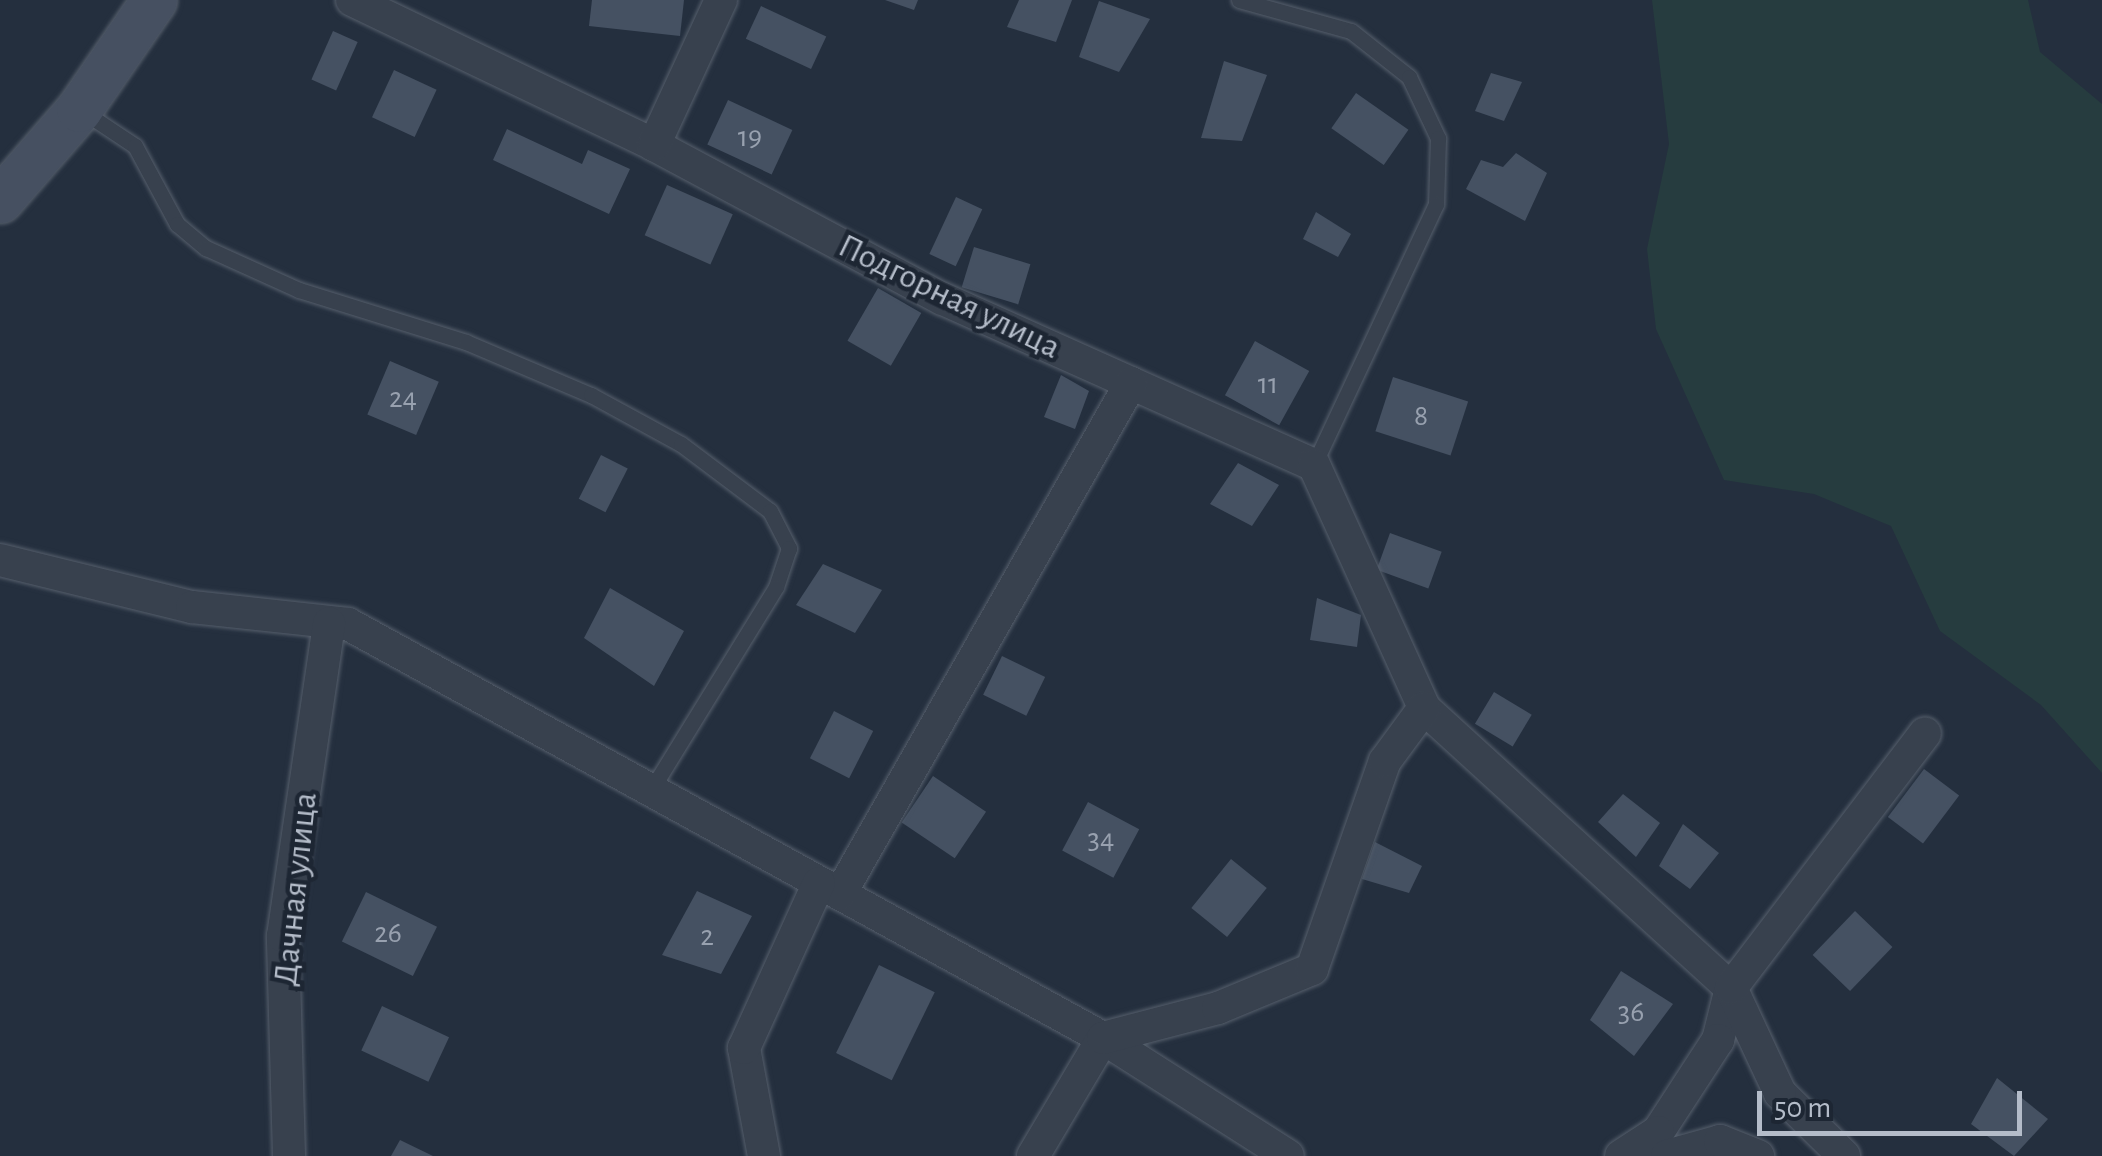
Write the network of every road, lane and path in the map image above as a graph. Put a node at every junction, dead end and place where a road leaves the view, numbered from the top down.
1 (154, 0) edge
2 (352, 0) edge
3 (721, 0) edge
4 (1239, 0) edge
5 (80, 109) junction
6 (654, 145) junction
7 (0, 200) edge
8 (1131, 383) junction
9 (1314, 466) junction
10 (0, 560) edge
11 (329, 624) junction
12 (1424, 708) junction
13 (1925, 732) dead end
14 (653, 787) junction
15 (830, 888) junction
16 (1731, 988) junction
17 (1103, 1038) junction
18 (288, 1156) edge
19 (764, 1156) edge
20 (1033, 1156) edge
21 (1288, 1156) edge
22 (1621, 1156) edge
23 (1667, 1156) edge
24 (1758, 1156) edge
25 (1844, 1156) edge

1 - 5 street
2 - 6 street, Подгорная улица
3 - 6 street
4 - 9 lane
5 - 7 street
5 - 14 lane
6 - 8 street, Подгорная улица
8 - 9 street, Подгорная улица
8 - 15 street
9 - 12 street
10 - 11 street
11 - 14 street
11 - 18 street, Дачная улица
12 - 16 street
12 - 17 street
13 - 16 street
14 - 15 street
15 - 17 street
15 - 19 street
16 - 22 street
16 - 25 street
17 - 20 street
17 - 21 street
23 - 24 street

